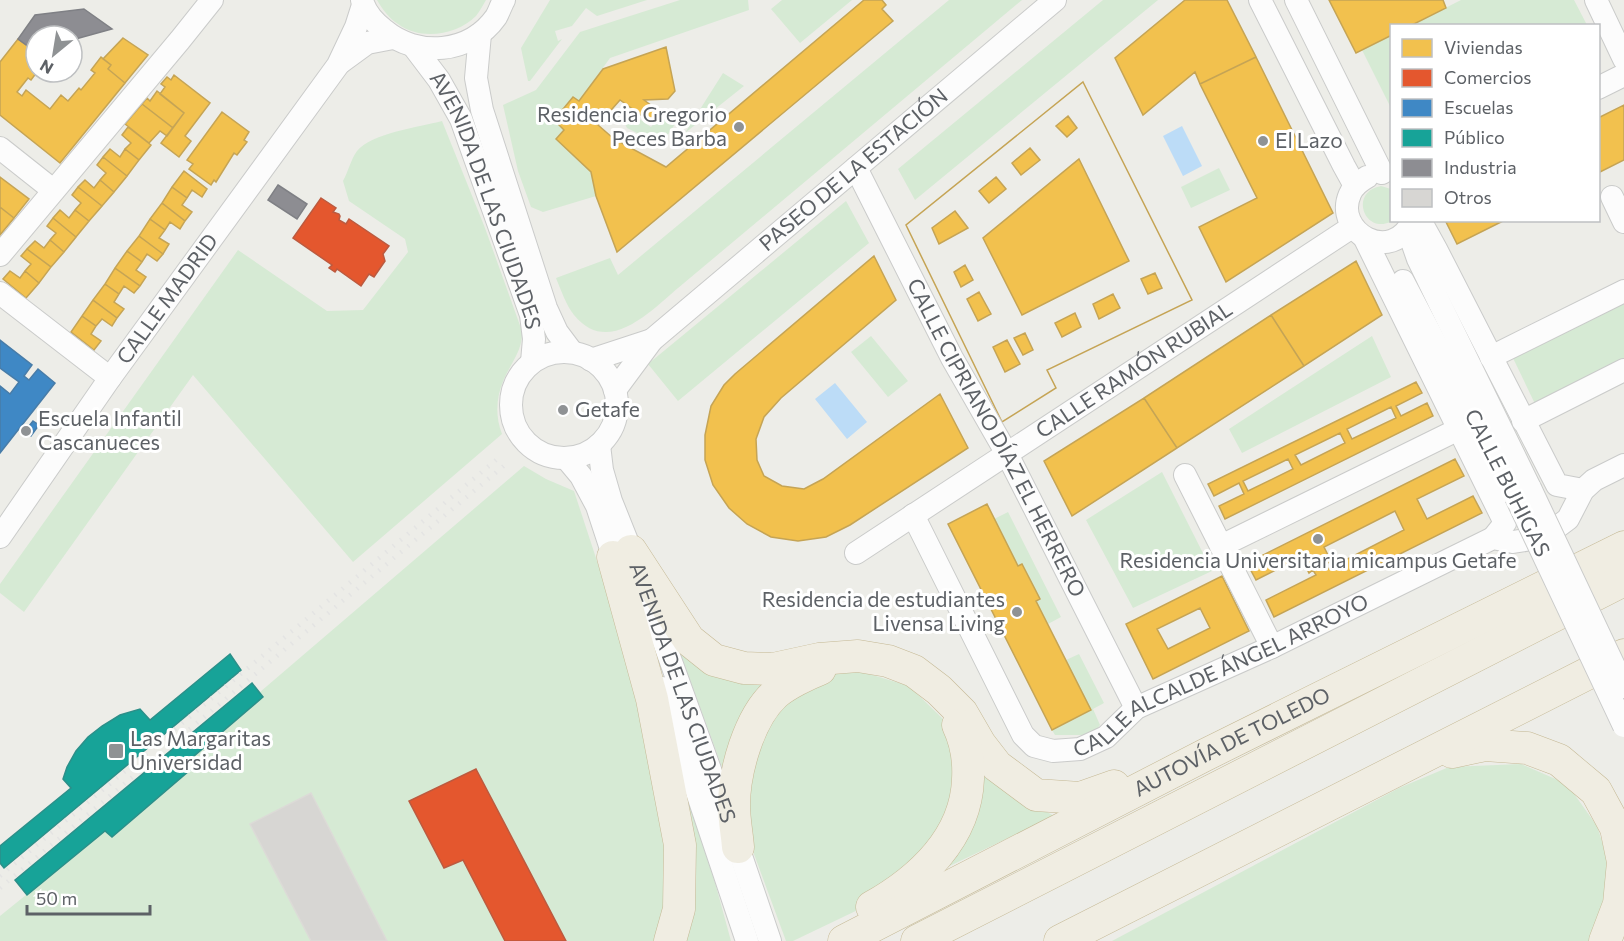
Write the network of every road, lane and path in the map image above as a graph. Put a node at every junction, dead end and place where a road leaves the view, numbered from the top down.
1 (212, 0) edge
2 (504, 0) edge
3 (1055, 0) edge
4 (1260, 0) edge
5 (1296, 0) edge
6 (1596, 0) edge
7 (363, 2) edge
8 (480, 34) junction
9 (393, 38) junction
10 (414, 47) junction
11 (1624, 59) edge
12 (338, 65) junction
13 (1624, 75) edge
14 (1600, 87) edge
15 (0, 148) edge
16 (856, 168) junction
17 (1387, 174) edge
18 (1355, 186) junction
19 (53, 190) junction
20 (1612, 197) dead end
21 (1624, 222) edge
22 (1414, 224) edge
23 (1367, 236) junction
24 (0, 255) edge
25 (1624, 291) edge
26 (0, 293) edge
27 (652, 340) junction
28 (582, 356) junction
29 (1491, 357) junction
30 (532, 362) junction
31 (1624, 370) edge
32 (110, 378) junction
33 (615, 390) junction
34 (1524, 420) junction
35 (1459, 429) junction
36 (599, 445) junction
37 (1007, 454) junction
38 (566, 458) junction
39 (1624, 465) edge
40 (1185, 475) dead end
41 (1583, 490) junction
42 (1523, 492) junction
43 (913, 515) junction
44 (0, 537) edge
45 (1493, 538) junction
46 (1221, 546) junction
47 (1624, 547) edge
48 (856, 553) dead end
49 (622, 554) junction
50 (1624, 580) edge
51 (1272, 647) junction
52 (1624, 655) edge
53 (858, 656) junction
54 (1624, 687) edge
55 (939, 690) junction
56 (1136, 708) junction
57 (1624, 726) edge
58 (1204, 755) junction
59 (1402, 768) junction
60 (728, 853) junction
61 (670, 941) edge
62 (747, 941) edge
63 (770, 941) edge
64 (825, 941) edge
65 (844, 941) edge
66 (917, 941) edge
67 (1060, 941) edge
68 (1605, 941) edge

1 - 19 street
2 - 8 street
3 - 16 street, PASEO DE LA ESTACIÓN
4 - 18 street
5 - 17 street
6 - 11 street
7 - 9 street
7 - 12 street, CALLE MADRID
8 - 10 street
8 - 28 street, AVENIDA DE LAS CIUDADES
9 - 10 street
9 - 12 street, CALLE MADRID
10 - 30 street, AVENIDA DE LAS CIUDADES
12 - 32 street, CALLE MADRID
13 - 14 street
15 - 19 street
16 - 27 street, PASEO DE LA ESTACIÓN
16 - 37 street, CALLE CIPRIANO DÍAZ EL HERRERO
17 - 18 street
18 - 23 street
19 - 24 street
20 - 21 street
22 - 23 street, CALLE RAMÓN RUBIAL
22 - 29 street
22 - 42 street, CALLE BUHIGAS
23 - 35 street
23 - 37 street, CALLE RAMÓN RUBIAL
23 - 42 street, CALLE BUHIGAS
25 - 29 street
26 - 32 street
27 - 28 street, PASEO DE LA ESTACIÓN
27 - 33 street, PASEO DE LA ESTACIÓN
28 - 30 street
28 - 33 street
29 - 34 street
30 - 38 street
31 - 34 street
32 - 44 street, CALLE MADRID
33 - 36 street
34 - 41 street
35 - 45 street
35 - 46 street
36 - 38 street
36 - 49 street, AVENIDA DE LAS CIUDADES
37 - 43 street, CALLE RAMÓN RUBIAL
37 - 56 street, CALLE CIPRIANO DÍAZ EL HERRERO
38 - 49 street, AVENIDA DE LAS CIUDADES
39 - 41 street
40 - 46 street
41 - 45 street
42 - 54 street, CALLE BUHIGAS, bridge
42 - 57 street, CALLE BUHIGAS, bridge
43 - 48 street, CALLE RAMÓN RUBIAL
43 - 56 street, CALLE ALCALDE ÁNGEL ARROYO
45 - 51 street, CALLE ALCALDE ÁNGEL ARROYO
46 - 51 street
47 - 58 highway, AUTOVÍA DE TOLEDO
49 - 53 highway
49 - 60 street, AVENIDA DE LAS CIUDADES
49 - 61 highway
50 - 66 highway, AUTOVÍA DE TOLEDO
51 - 56 street, CALLE ALCALDE ÁNGEL ARROYO
52 - 59 highway
53 - 55 highway
53 - 60 highway
55 - 58 highway
55 - 64 highway
58 - 65 highway, AUTOVÍA DE TOLEDO
59 - 67 highway
59 - 68 highway
60 - 62 street, AVENIDA DE LAS CIUDADES
60 - 63 street, AVENIDA DE LAS CIUDADES

